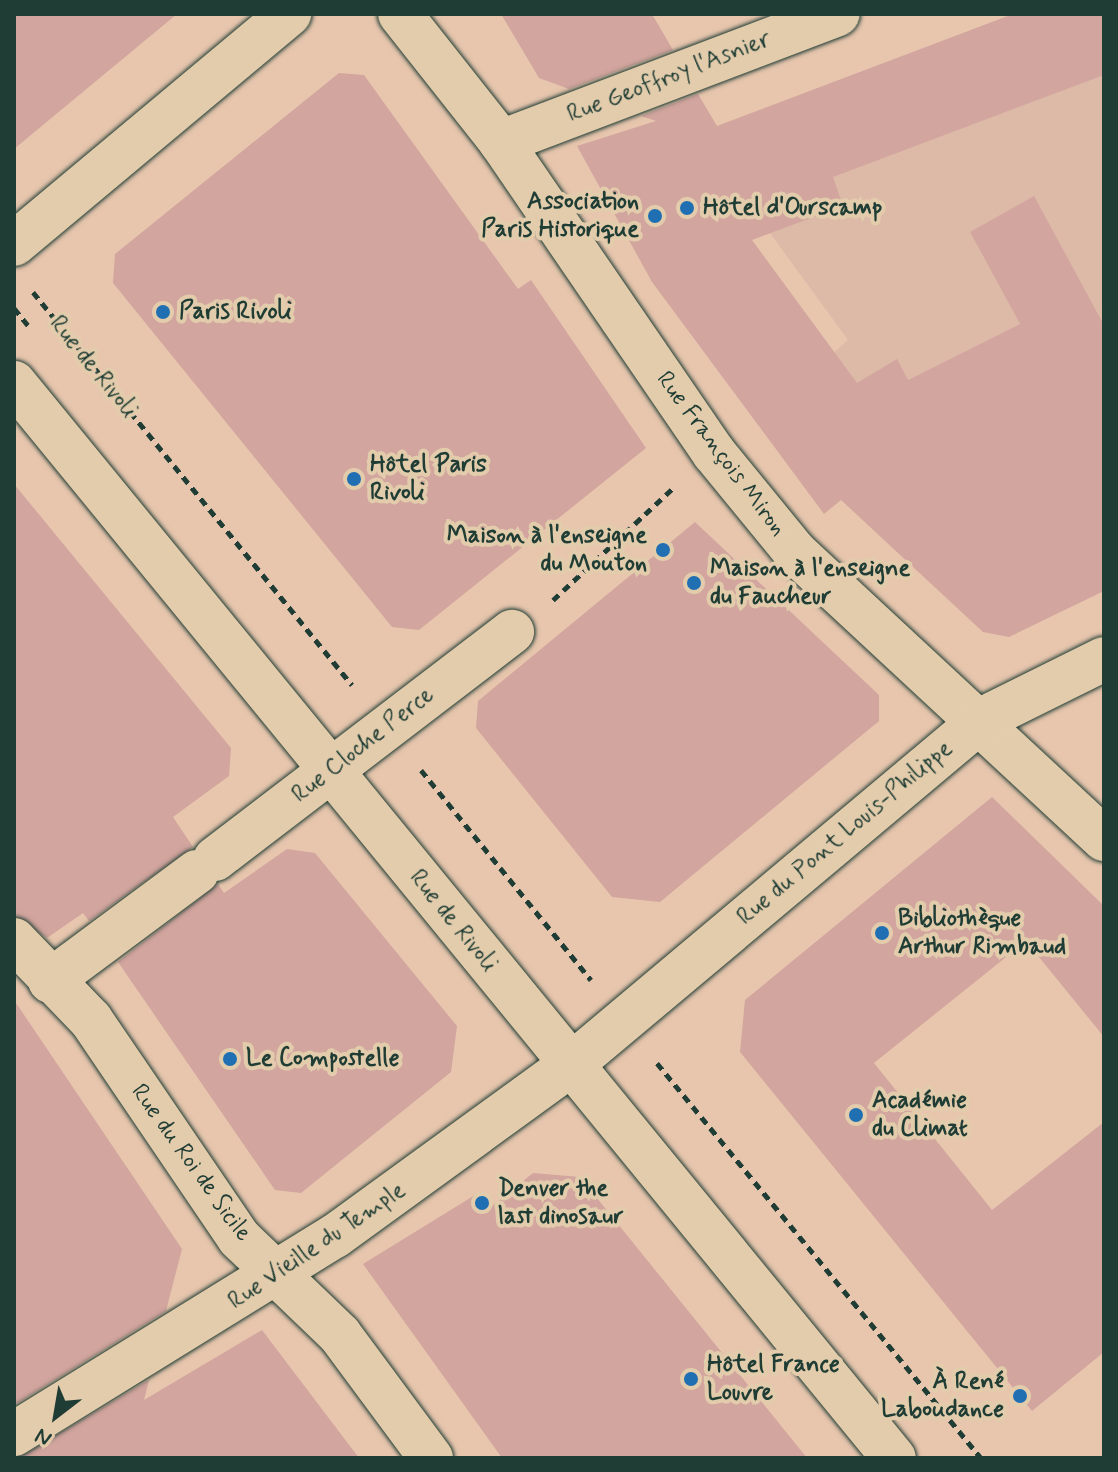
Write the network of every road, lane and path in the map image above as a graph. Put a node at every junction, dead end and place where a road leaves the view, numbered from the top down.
1 (289, 14) edge
2 (400, 14) edge
3 (838, 14) edge
4 (501, 142) junction
5 (18, 261) edge
6 (14, 383) edge
7 (714, 453) junction
8 (526, 622) joint
9 (1104, 659) edge
10 (983, 719) junction
11 (385, 725) junction
12 (331, 770) junction
13 (1104, 839) edge
14 (14, 940) edge
15 (589, 978) dead end
16 (50, 981) junction
17 (605, 1035) joint
18 (651, 1056) dead end
19 (572, 1064) junction
20 (279, 1271) junction
21 (14, 1434) edge
22 (431, 1458) edge
23 (894, 1458) edge
24 (981, 1458) edge

1 - 5 street
2 - 4 street, Rue François Miron
3 - 4 street, Rue Geoffroy l'Asnier
4 - 7 street, Rue François Miron
5 - 11 path, Rue de Rivoli
6 - 12 street, Rue de Rivoli
7 - 8 path
7 - 10 street, Rue François Miron
8 - 11 street, Rue Cloche Perce
9 - 10 street, Rue du Pont Louis-Philippe
10 - 13 street, Rue François Miron
10 - 17 street, Rue du Pont Louis-Philippe
11 - 12 street, Rue Cloche Perce
11 - 15 path, Rue de Rivoli
12 - 16 street, Rue Cloche Perce
12 - 19 street, Rue de Rivoli
14 - 16 street, Rue du Roi de Sicile
16 - 20 street, Rue du Roi de Sicile
17 - 19 street, Rue Vieille du Temple
18 - 24 path
19 - 20 street, Rue Vieille du Temple
19 - 23 street, Rue de Rivoli
20 - 21 street, Rue Vieille du Temple
20 - 22 street, Rue du Roi de Sicile

